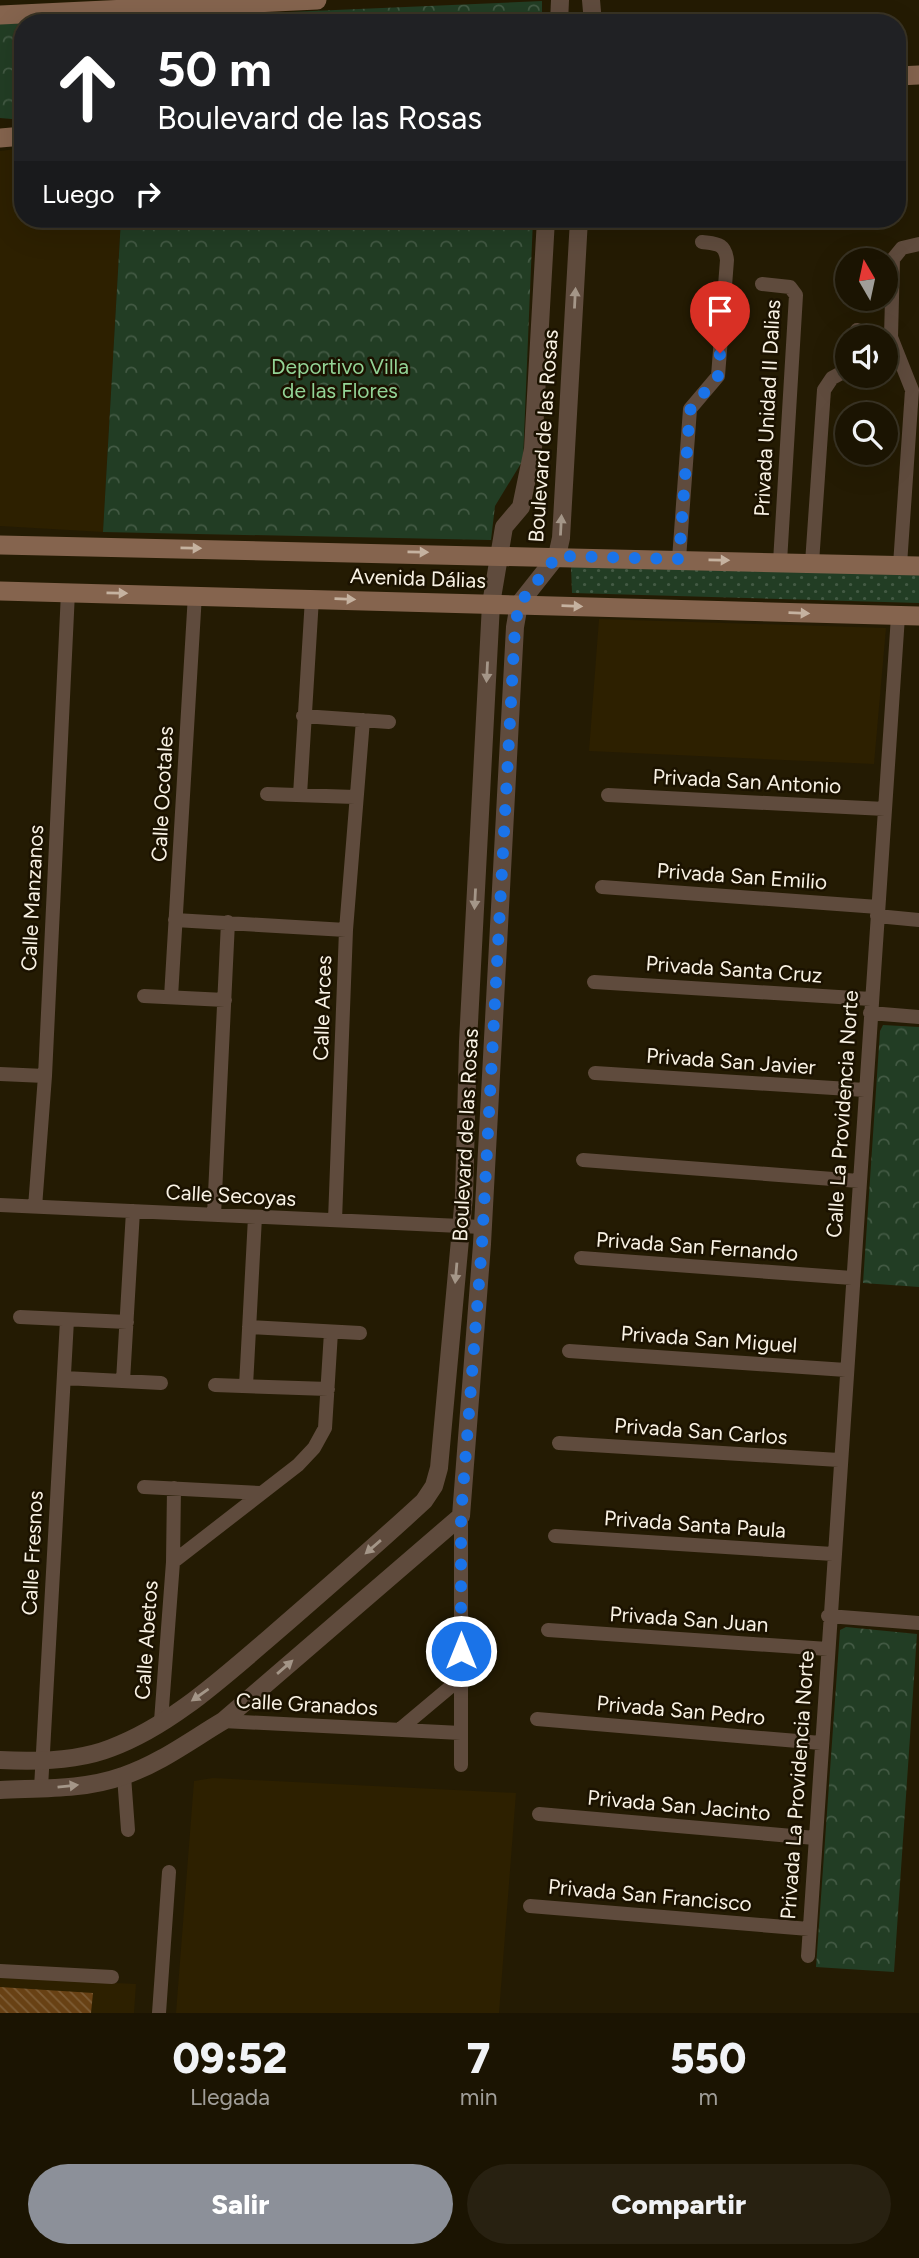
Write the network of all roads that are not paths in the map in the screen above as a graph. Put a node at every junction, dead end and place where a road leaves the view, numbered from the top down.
1 (317, 0) edge
2 (203, 3) edge
3 (92, 6) edge
4 (0, 15) edge
5 (546, 228) edge
6 (578, 228) edge
7 (702, 242) dead end
8 (919, 244) edge
9 (762, 284) dead end
10 (835, 377) edge
11 (0, 545) edge
12 (497, 554) junction
13 (557, 556) junction
14 (679, 559) junction
15 (780, 562) junction
16 (812, 563) junction
17 (909, 566) edge
18 (0, 591) edge
19 (68, 592) junction
20 (195, 594) junction
21 (312, 598) junction
22 (491, 604) junction
23 (519, 604) junction
24 (898, 616) junction
25 (919, 616) edge
26 (303, 716) junction
27 (363, 720) junction
28 (389, 722) dead end
29 (267, 794) dead end
30 (300, 795) junction
31 (608, 795) dead end
32 (355, 797) junction
33 (884, 809) junction
34 (603, 887) dead end
35 (877, 912) junction
36 (175, 920) junction
37 (919, 920) edge
38 (228, 922) junction
39 (346, 930) junction
40 (594, 982) dead end
41 (144, 996) dead end
42 (171, 997) junction
43 (225, 1000) junction
44 (871, 1006) junction
45 (919, 1017) edge
46 (595, 1073) dead end
47 (0, 1074) edge
48 (45, 1076) junction
49 (865, 1090) junction
50 (583, 1160) dead end
51 (859, 1181) junction
52 (0, 1205) edge
53 (35, 1207) junction
54 (133, 1212) junction
55 (214, 1215) junction
56 (255, 1217) junction
57 (335, 1220) junction
58 (460, 1226) junction
59 (482, 1227) junction
60 (581, 1258) dead end
61 (852, 1278) junction
62 (20, 1317) dead end
63 (66, 1320) junction
64 (127, 1322) junction
65 (249, 1327) junction
66 (331, 1332) junction
67 (360, 1333) dead end
68 (569, 1351) dead end
69 (846, 1370) junction
70 (64, 1378) junction
71 (123, 1381) junction
72 (162, 1383) dead end
73 (215, 1385) dead end
74 (246, 1386) junction
75 (328, 1389) junction
76 (559, 1443) dead end
77 (839, 1460) junction
78 (144, 1487) dead end
79 (174, 1488) junction
80 (260, 1493) junction
81 (461, 1516) junction
82 (555, 1536) dead end
83 (833, 1554) junction
84 (173, 1562) junction
85 (828, 1616) junction
86 (919, 1623) edge
87 (548, 1630) dead end
88 (828, 1649) junction
89 (461, 1678) junction
90 (537, 1719) dead end
91 (161, 1721) junction
92 (223, 1721) junction
93 (399, 1730) junction
94 (461, 1733) junction
95 (821, 1743) junction
96 (41, 1759) junction
97 (0, 1760) edge
98 (461, 1765) dead end
99 (124, 1776) junction
100 (41, 1788) junction
101 (0, 1790) edge
102 (539, 1814) dead end
103 (128, 1830) dead end
104 (815, 1838) junction
105 (169, 1872) dead end
106 (530, 1906) dead end
107 (809, 1928) junction
108 (808, 1956) dead end
109 (0, 1971) edge
110 (112, 1977) dead end
111 (159, 2013) edge

1 - 2 main road
2 - 3 main road
3 - 4 main road
5 - 12 street, Boulevard de las Rosas
13 -> 6 street, Boulevard de las Rosas
7 - 14 street
8 - 17 street
9 - 15 street, Privada Unidad II Dalias
10 - 16 street
11 -> 12 main road, Avenida Dálias
12 - 13 main road, Avenida Dálias
12 - 22 street, Boulevard de las Rosas
13 - 14 main road, Avenida Dálias
13 - 23 street, Boulevard de las Rosas
14 -> 15 main road, Avenida Dálias
15 - 16 main road, Avenida Dálias
16 - 17 main road, Avenida Dálias
18 - 19 main road, Avenida Dálias
19 -> 20 main road, Avenida Dálias
19 - 48 street, Calle Manzanos
20 - 21 main road, Avenida Dálias
20 - 36 street, Calle Ocotales
21 -> 22 main road, Avenida Dálias
21 - 26 street
22 - 23 main road, Avenida Dálias
22 -> 58 street, Boulevard de las Rosas
23 -> 24 main road, Avenida Dálias
23 - 59 street, Boulevard de las Rosas
24 - 25 main road, Avenida Dálias
24 - 33 street, Calle La Providencia Norte
26 - 27 street
26 - 30 street
27 - 28 street
27 - 32 street, Calle Arces
29 - 30 street
30 - 32 street
31 - 33 street, Privada San Antonio
32 - 39 street, Calle Arces
33 - 35 street, Calle La Providencia Norte
34 - 35 street, Privada San Emilio
35 - 37 street, Privada San Emilio
35 - 44 street, Calle La Providencia Norte
36 - 38 street
36 - 42 street, Calle Ocotales
38 - 39 street
38 - 43 street
39 - 57 street, Calle Arces
40 - 44 street, Privada Santa Cruz
41 - 42 street
42 - 43 street
43 - 55 street
44 - 45 street, Privada Santa Cruz
44 - 49 street, Calle La Providencia Norte
46 - 49 street, Privada San Javier
47 - 48 street
48 - 53 street, Calle Manzanos
49 - 51 street, Calle La Providencia Norte
50 - 51 street
51 - 61 street, Calle La Providencia Norte
52 - 53 street, Calle Secoyas
53 - 54 street, Calle Secoyas
54 - 55 street, Calle Secoyas
54 - 64 street
55 - 56 street, Calle Secoyas
56 - 57 street, Calle Secoyas
56 - 65 street
57 - 58 street, Calle Secoyas
58 - 59 street, Calle Secoyas
58 -> 91 street, Boulevard de las Rosas
59 - 81 street, Boulevard de las Rosas
60 - 61 street, Privada San Fernando
61 - 69 street, Calle La Providencia Norte
62 - 63 street
63 - 64 street
63 - 70 street, Calle Fresnos
64 - 71 street
65 - 66 street
65 - 74 street
66 - 67 street
66 - 75 street, Calle Abetos
68 - 69 street, Privada San Miguel
69 - 77 street, Calle La Providencia Norte
70 - 71 street
70 - 96 street, Calle Fresnos
71 - 72 street
73 - 74 street
74 - 75 street
75 - 80 street, Calle Abetos
76 - 77 street, Privada San Carlos
77 - 83 street, Calle La Providencia Norte
78 - 79 street
79 - 80 street
79 - 84 street, Calle Abetos
80 - 84 street, Calle Abetos
81 - 89 street
92 -> 81 street
82 - 83 street, Privada Santa Paula
83 - 85 street, Calle La Providencia Norte
84 - 91 street, Calle Abetos
85 - 86 street
85 - 88 street, Privada La Providencia Norte
87 - 88 street, Privada San Juan
88 - 95 street, Privada La Providencia Norte
89 - 93 street, Calle Granados
89 - 94 street
90 - 95 street, Privada San Pedro
91 - 96 street, Boulevard de las Rosas
92 - 93 street, Calle Granados
92 - 99 street
93 - 94 street
94 - 98 street
95 - 104 street, Privada La Providencia Norte
96 - 97 street, Boulevard de las Rosas
96 - 100 street, Calle Fresnos
100 -> 99 street
99 - 103 street
100 - 101 street
102 - 104 street, Privada San Jacinto
104 - 107 street, Privada La Providencia Norte
105 - 111 street
106 - 107 street, Privada San Francisco
107 - 108 street, Privada La Providencia Norte
109 - 110 street

